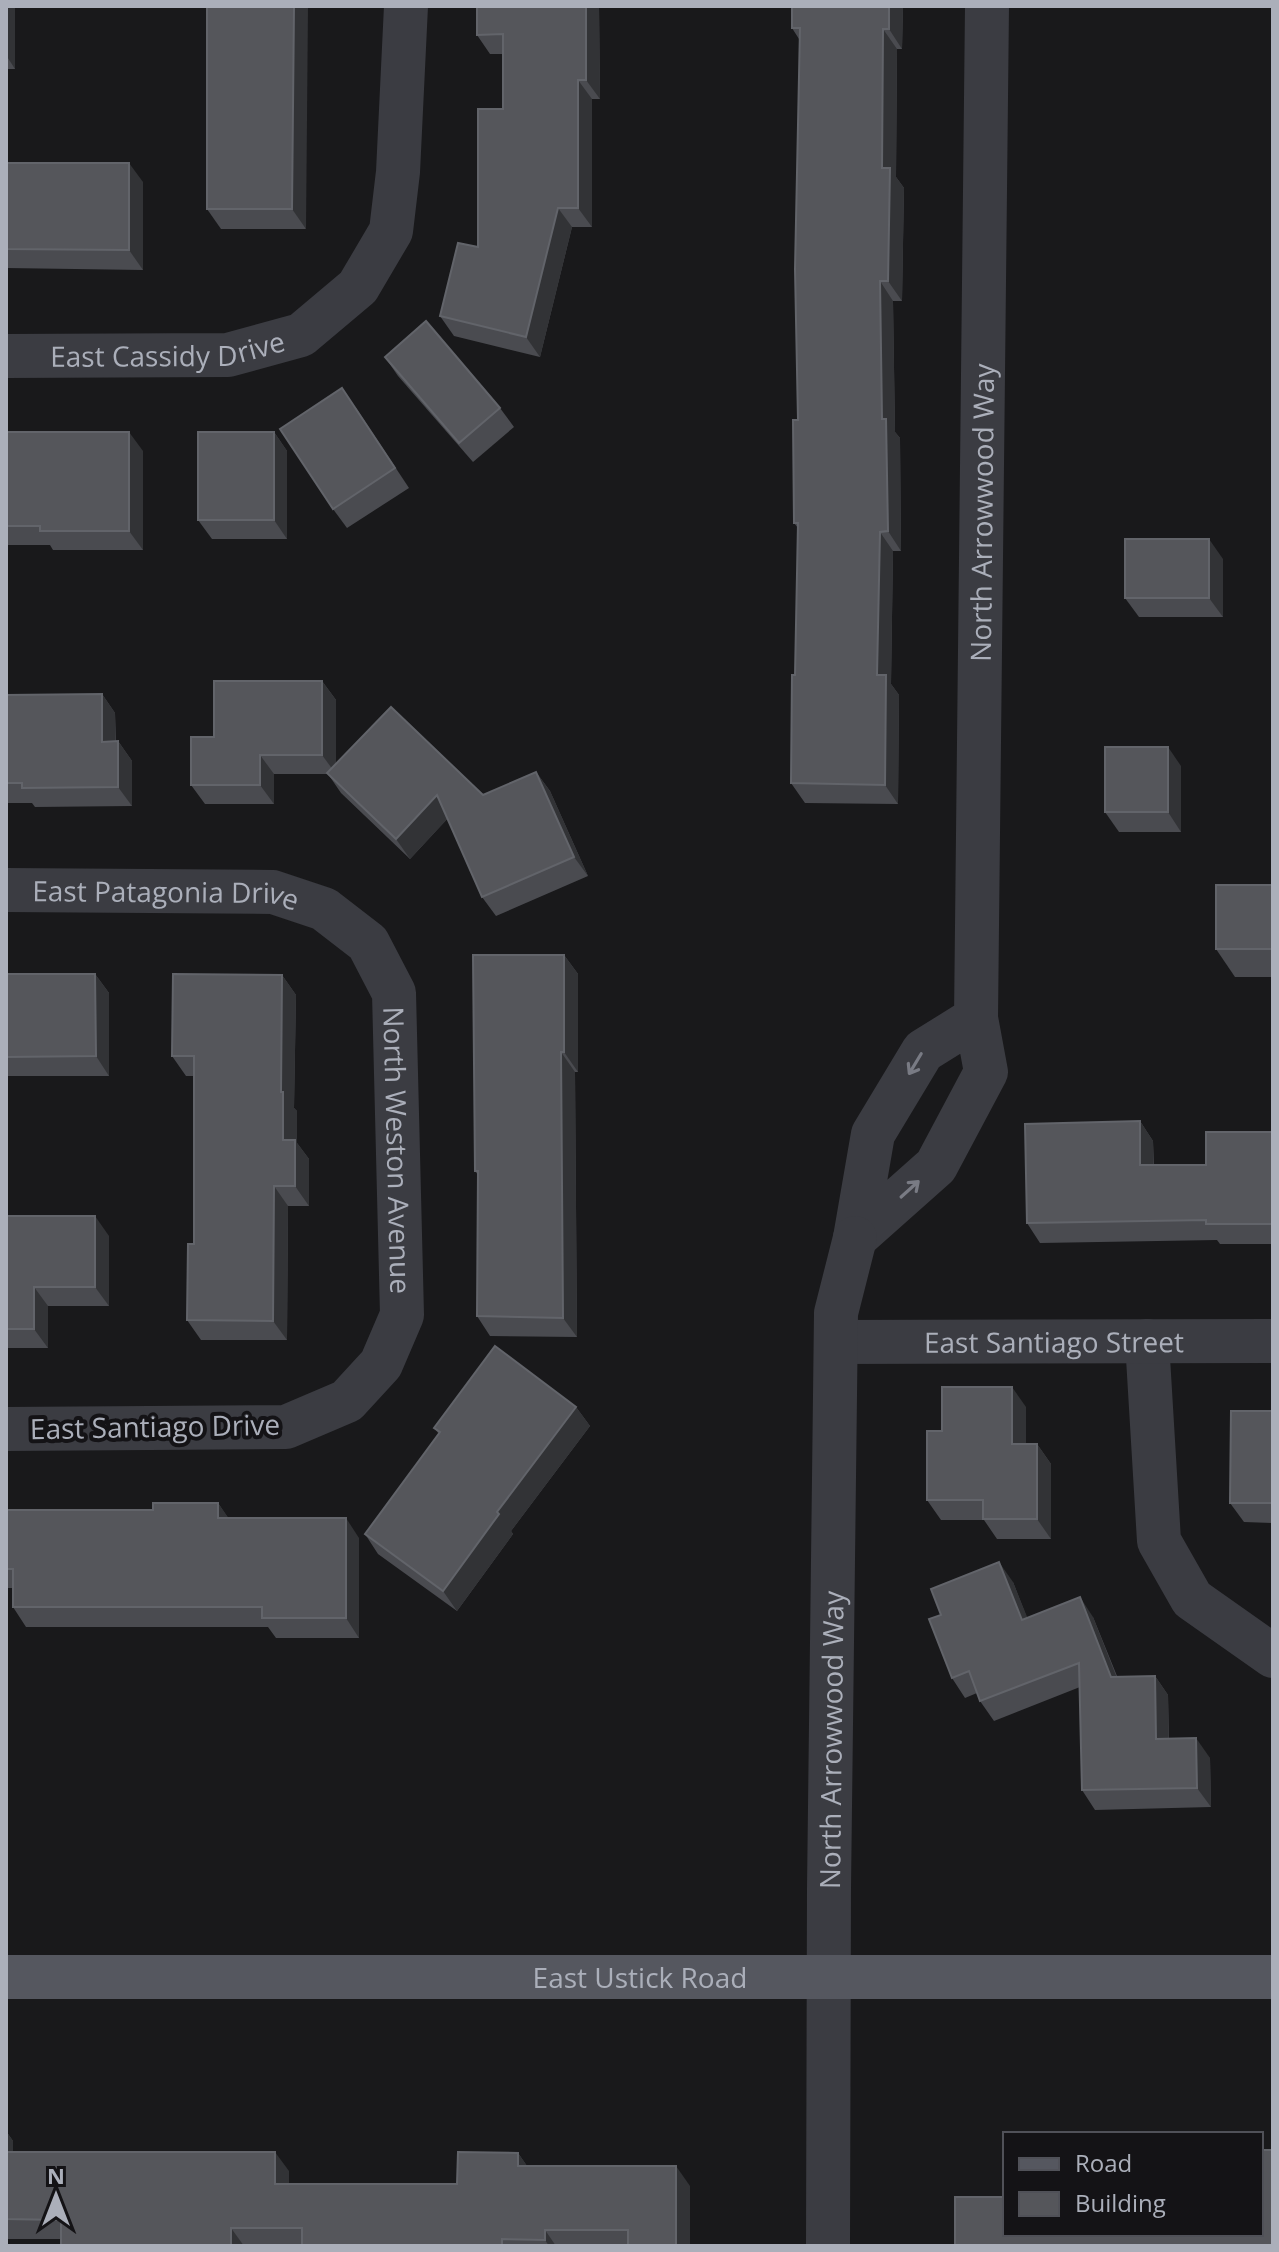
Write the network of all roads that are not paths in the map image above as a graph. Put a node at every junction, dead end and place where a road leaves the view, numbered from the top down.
1 (406, 6) edge
2 (987, 6) edge
3 (6, 356) edge
4 (6, 890) edge
5 (324, 909) joint
6 (976, 1018) junction
7 (855, 1238) junction
8 (1147, 1341) junction
9 (1273, 1341) edge
10 (836, 1342) junction
11 (347, 1401) joint
12 (6, 1429) edge
13 (1273, 1656) edge
14 (6, 1977) edge
15 (1273, 1977) edge
16 (829, 1978) junction
17 (828, 2246) edge

1 - 3 street, East Cassidy Drive
2 - 6 street, North Arrowwood Way
4 - 5 street, East Patagonia Drive
5 - 11 street, North Weston Avenue
6 -> 7 street, North Arrowwood Way
7 -> 6 street, North Arrowwood Way
7 - 10 street, North Arrowwood Way
8 - 9 street, East Santiago Street
8 - 10 street, East Santiago Street
8 - 13 street
10 - 16 street, North Arrowwood Way
11 - 12 street, East Santiago Drive
14 - 16 main road, East Ustick Road
15 - 16 main road, East Ustick Road
16 - 17 street, North Arrowwood Way

